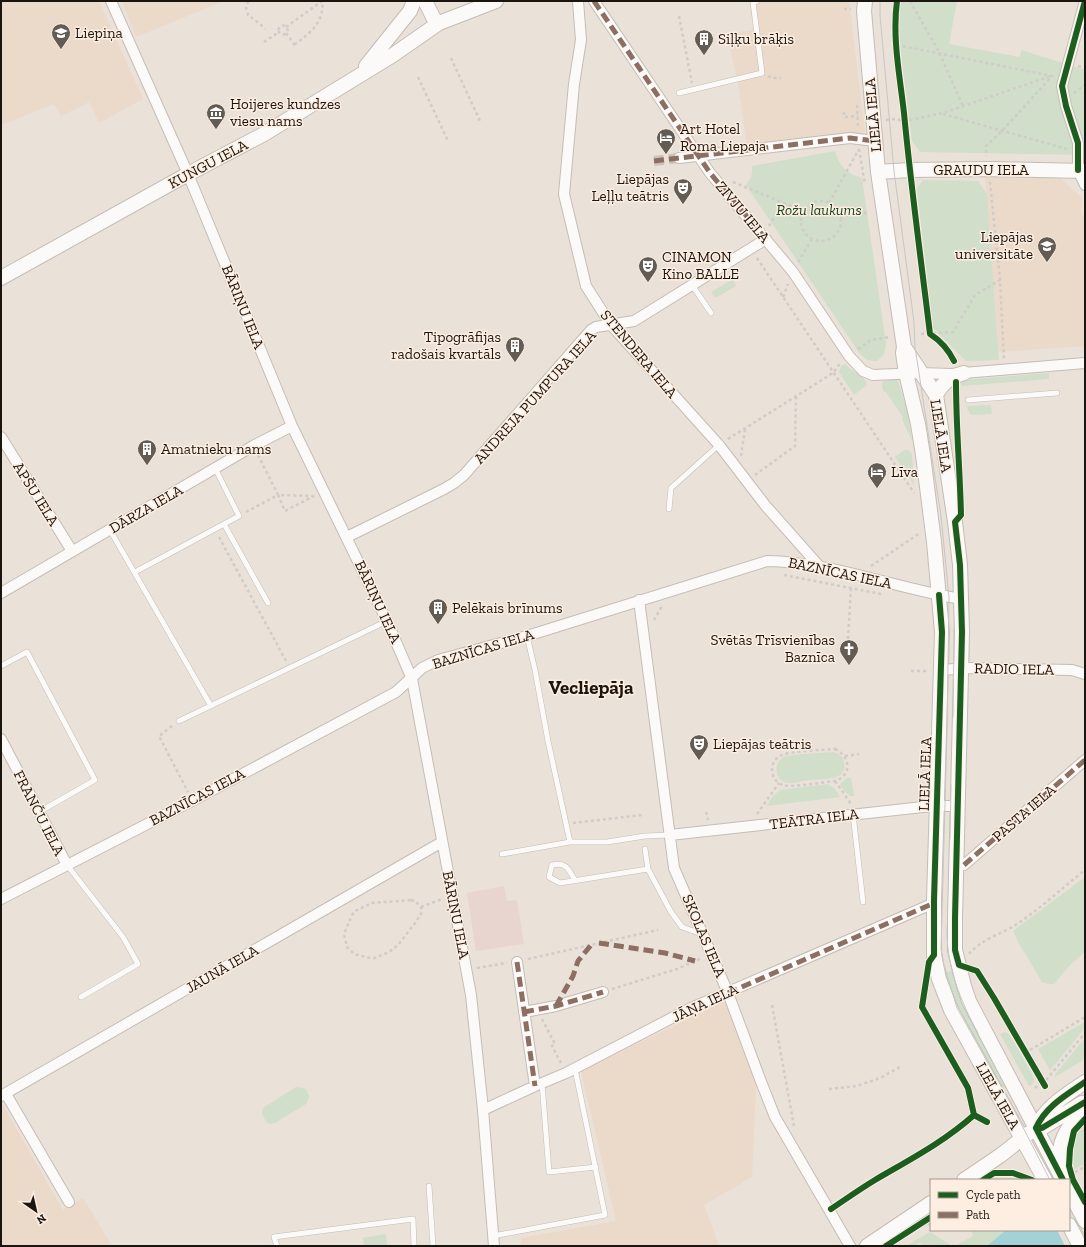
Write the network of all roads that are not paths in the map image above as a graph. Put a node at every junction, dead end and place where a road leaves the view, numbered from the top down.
1 (111, 1) edge
2 (414, 1) edge
3 (425, 1) edge
4 (434, 1) edge
5 (496, 1) edge
6 (578, 1) edge
7 (594, 1) edge
8 (757, 1) edge
9 (865, 1) edge
10 (1085, 1) edge
11 (439, 23) junction
12 (359, 75) junction
13 (679, 93) dead end
14 (875, 141) junction
15 (698, 156) junction
16 (679, 158) tunnel mouth
17 (1081, 171) edge
18 (878, 172) junction
19 (188, 174) junction
20 (1085, 185) edge
21 (764, 237) junction
22 (1, 278) edge
23 (692, 285) junction
24 (710, 314) dead end
25 (611, 326) junction
26 (904, 347) junction
27 (1085, 364) edge
28 (964, 372) junction
29 (906, 373) junction
30 (923, 373) junction
31 (1057, 393) dead end
32 (936, 395) junction
33 (968, 400) dead end
34 (292, 426) junction
35 (1, 437) edge
36 (719, 445) junction
37 (215, 468) junction
38 (669, 509) dead end
39 (224, 524) junction
40 (110, 530) junction
41 (347, 537) junction
42 (72, 551) junction
43 (820, 567) junction
44 (135, 572) junction
45 (1, 593) edge
46 (939, 595) junction
47 (962, 599) junction
48 (639, 600) junction
49 (268, 603) dead end
50 (387, 621) junction
51 (527, 636) junction
52 (1, 666) edge
53 (962, 669) junction
54 (937, 671) junction
55 (1085, 674) edge
56 (412, 679) junction
57 (210, 706) junction
58 (179, 721) road end
59 (1, 739) edge
60 (1085, 760) edge
61 (937, 806) junction
62 (958, 806) junction
63 (854, 808) junction
64 (39, 812) junction
65 (670, 835) junction
66 (442, 842) junction
67 (570, 842) junction
68 (645, 848) dead end
69 (502, 854) dead end
70 (67, 865) junction
71 (964, 865) dead end
72 (648, 869) junction
73 (575, 880) junction
74 (1, 899) edge
75 (863, 902) dead end
76 (932, 904) dead end
77 (703, 934) junction
78 (517, 962) road end
79 (604, 992) road end
80 (728, 993) junction
81 (82, 997) dead end
82 (524, 1012) junction
83 (570, 1071) junction
84 (1085, 1082) edge
85 (538, 1084) junction
86 (3, 1095) edge
87 (1085, 1102) edge
88 (1085, 1106) edge
89 (483, 1110) junction
90 (1036, 1128) junction
91 (1022, 1138) junction
92 (596, 1167) junction
93 (965, 1179) edge
94 (1044, 1179) edge
95 (1065, 1179) edge
96 (1066, 1179) edge
97 (429, 1186) dead end
98 (1070, 1189) edge
99 (69, 1202) dead end
100 (930, 1204) edge
101 (1085, 1221) edge
102 (1070, 1227) edge
103 (493, 1236) junction
104 (277, 1246) edge
105 (414, 1246) edge
106 (433, 1246) edge
107 (494, 1246) edge
108 (850, 1246) edge
109 (867, 1246) edge
110 (1080, 1246) edge

1 - 19 street, BĀRIŅU IELA
2 - 12 street
3 - 11 street
4 - 11 street
5 - 11 street, KUNGU IELA
6 - 25 street, STENDERA IELA
7 - 15 street, ZIVJU IELA
8 - 13 lane
9 - 14 street, LIELĀ IELA
10 - 17 street
11 - 12 street, KUNGU IELA
12 - 19 street, KUNGU IELA
14 - 15 street
14 - 18 street, LIELĀ IELA
15 - 16 street
15 - 21 street, ZIVJU IELA
17 - 18 street, GRAUDU IELA
17 - 20 street
18 - 26 street, LIELĀ IELA
19 - 22 street, KUNGU IELA
19 - 34 street, BĀRIŅU IELA
21 - 23 street, ANDREJA PUMPURA IELA
21 - 29 street, ZIVJU IELA
23 - 24 lane
23 - 25 street, ANDREJA PUMPURA IELA
25 - 36 street, STENDERA IELA
25 - 41 street, ANDREJA PUMPURA IELA
26 - 29 street, LIELĀ IELA
26 - 30 street, LIELĀ IELA
27 - 28 street, ZIVJU IELA
28 - 30 street, ZIVJU IELA
28 - 32 street
29 - 30 street, ZIVJU IELA
29 - 46 street, LIELĀ IELA
30 - 32 street, LIELĀ IELA
31 - 33 lane
32 - 47 street, LIELĀ IELA
34 - 37 street, DĀRZA IELA
34 - 41 street, BĀRIŅU IELA
35 - 42 street, APŠU IELA
36 - 38 lane
36 - 43 street, STENDERA IELA
37 - 39 lane
37 - 40 street, DĀRZA IELA
39 - 44 lane
39 - 49 lane
40 - 42 street, DĀRZA IELA
40 - 44 lane
41 - 50 street, BĀRIŅU IELA
42 - 45 street, DĀRZA IELA
43 - 46 street, BAZNĪCAS IELA
43 - 48 street, BAZNĪCAS IELA
44 - 57 lane
46 - 47 street, BAZNĪCAS IELA
46 - 54 street, LIELĀ IELA
47 - 53 street, LIELĀ IELA
48 - 51 street, BAZNĪCAS IELA
48 - 65 street, SKOLAS IELA
50 - 56 street, BĀRIŅU IELA
50 - 57 lane
51 - 56 street, BAZNĪCAS IELA
51 - 67 lane
52 - 64 lane
53 - 54 street, RADIO IELA
53 - 55 street, RADIO IELA
53 - 62 street, LIELĀ IELA
54 - 61 street, LIELĀ IELA
56 - 66 street, BĀRIŅU IELA
56 - 70 street, BAZNĪCAS IELA
57 - 58 lane
59 - 64 street, FRANČU IELA
60 - 71 street, PASTA IELA
61 - 62 street, TEĀTRA IELA
61 - 63 street, TEĀTRA IELA
61 - 91 street, LIELĀ IELA
62 - 90 street, LIELĀ IELA
63 - 65 street, TEĀTRA IELA
63 - 75 lane
64 - 70 street, FRANČU IELA
65 - 67 lane
65 - 77 street, SKOLAS IELA
66 - 86 street, JAUNĀ IELA
66 - 89 street, BĀRIŅU IELA
67 - 69 lane
68 - 72 lane
70 - 74 street, BAZNĪCAS IELA
70 - 81 lane
72 - 73 lane
72 - 77 lane
73 - 73 lane
76 - 80 street, JĀŅA IELA
77 - 80 street, SKOLAS IELA
78 - 82 street
79 - 82 street
80 - 83 street, JĀŅA IELA
80 - 108 street, SKOLAS IELA
82 - 85 street
83 - 85 street, JĀŅA IELA
83 - 92 lane
84 - 90 street
85 - 89 street, JĀŅA IELA
85 - 92 lane
86 - 99 street
87 - 90 street
88 - 96 street
89 - 103 street, BĀRIŅU IELA
90 - 91 street
90 - 95 street, LIELĀ IELA
91 - 93 street
91 - 94 street, LIELĀ IELA
92 - 103 lane
97 - 106 lane
98 - 101 street, LIELĀ IELA
100 - 109 street
102 - 110 street
103 - 107 street, BĀRIŅU IELA
104 - 105 lane

